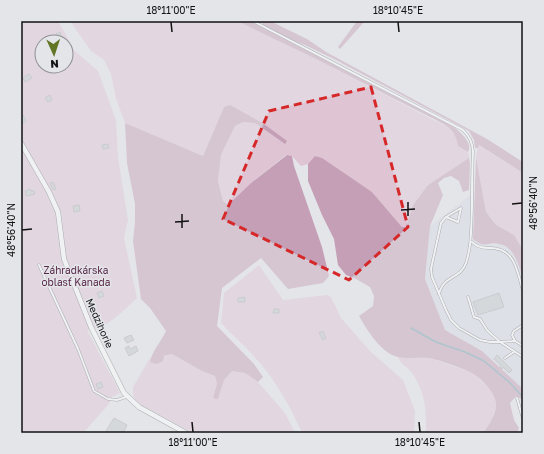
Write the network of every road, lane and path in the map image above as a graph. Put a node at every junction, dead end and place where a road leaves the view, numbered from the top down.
1 (253, 21) edge
2 (21, 143) edge
3 (446, 217) junction
4 (471, 242) junction
5 (38, 264) dead end
6 (523, 291) edge
7 (439, 294) junction
8 (468, 297) dead end
9 (523, 325) edge
10 (515, 341) junction
11 (500, 342) junction
12 (523, 346) edge
13 (514, 352) junction
14 (523, 357) edge
15 (505, 358) dead end
16 (126, 397) junction
17 (517, 398) dead end
18 (523, 419) edge
19 (184, 433) edge

1 - 4 lane
2 - 16 street, Medzihorie
3 - 3 lane
3 - 7 lane
4 - 6 lane
4 - 7 lane
5 - 16 lane
7 - 11 lane
8 - 11 lane
9 - 10 lane
10 - 11 lane
10 - 12 lane
11 - 13 lane
13 - 14 lane
13 - 15 lane
16 - 19 street, Medzihorie
17 - 18 lane

